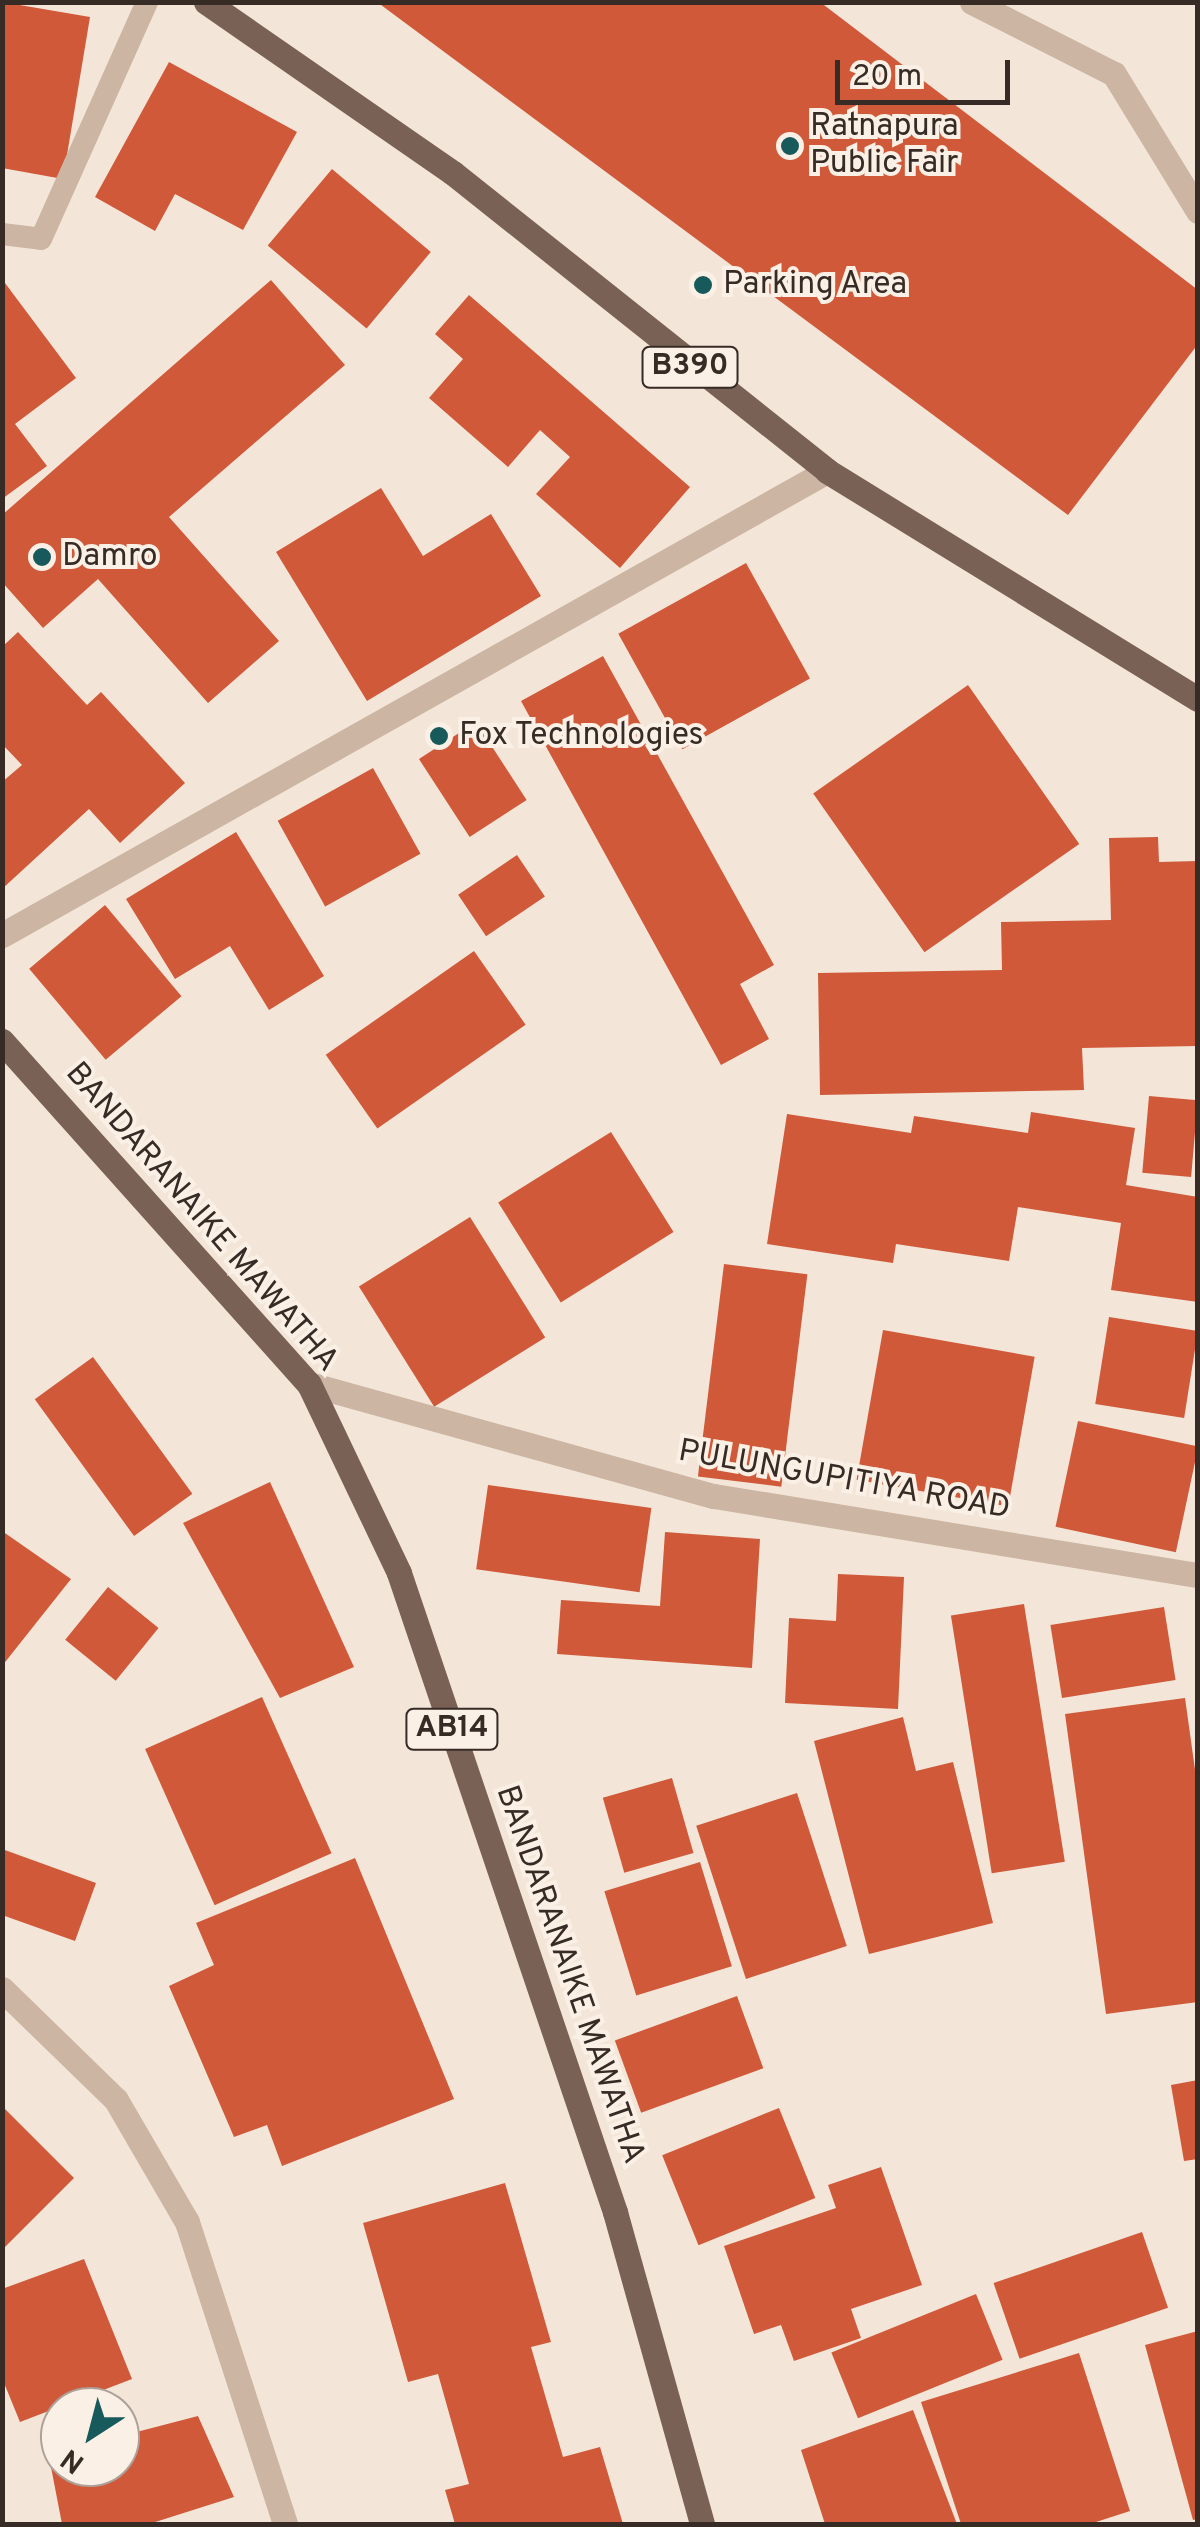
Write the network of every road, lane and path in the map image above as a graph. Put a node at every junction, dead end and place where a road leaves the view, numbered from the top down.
1 (147, 2) edge
2 (206, 2) edge
3 (972, 2) edge
4 (1198, 211) edge
5 (2, 234) edge
6 (827, 471) junction
7 (1198, 699) edge
8 (2, 935) edge
9 (2, 1042) edge
10 (309, 1384) junction
11 (1198, 1574) edge
12 (2, 1989) edge
13 (286, 2524) edge
14 (702, 2524) edge

1 - 5 lane
2 - 6 main road, B390
3 - 4 street
6 - 7 main road, B390
6 - 8 street
9 - 10 main road, BANDARANAIKE MAWATHA / AB14
10 - 11 street, PULUNGUPITIYA ROAD
10 - 14 main road, BANDARANAIKE MAWATHA / AB14
12 - 13 street

